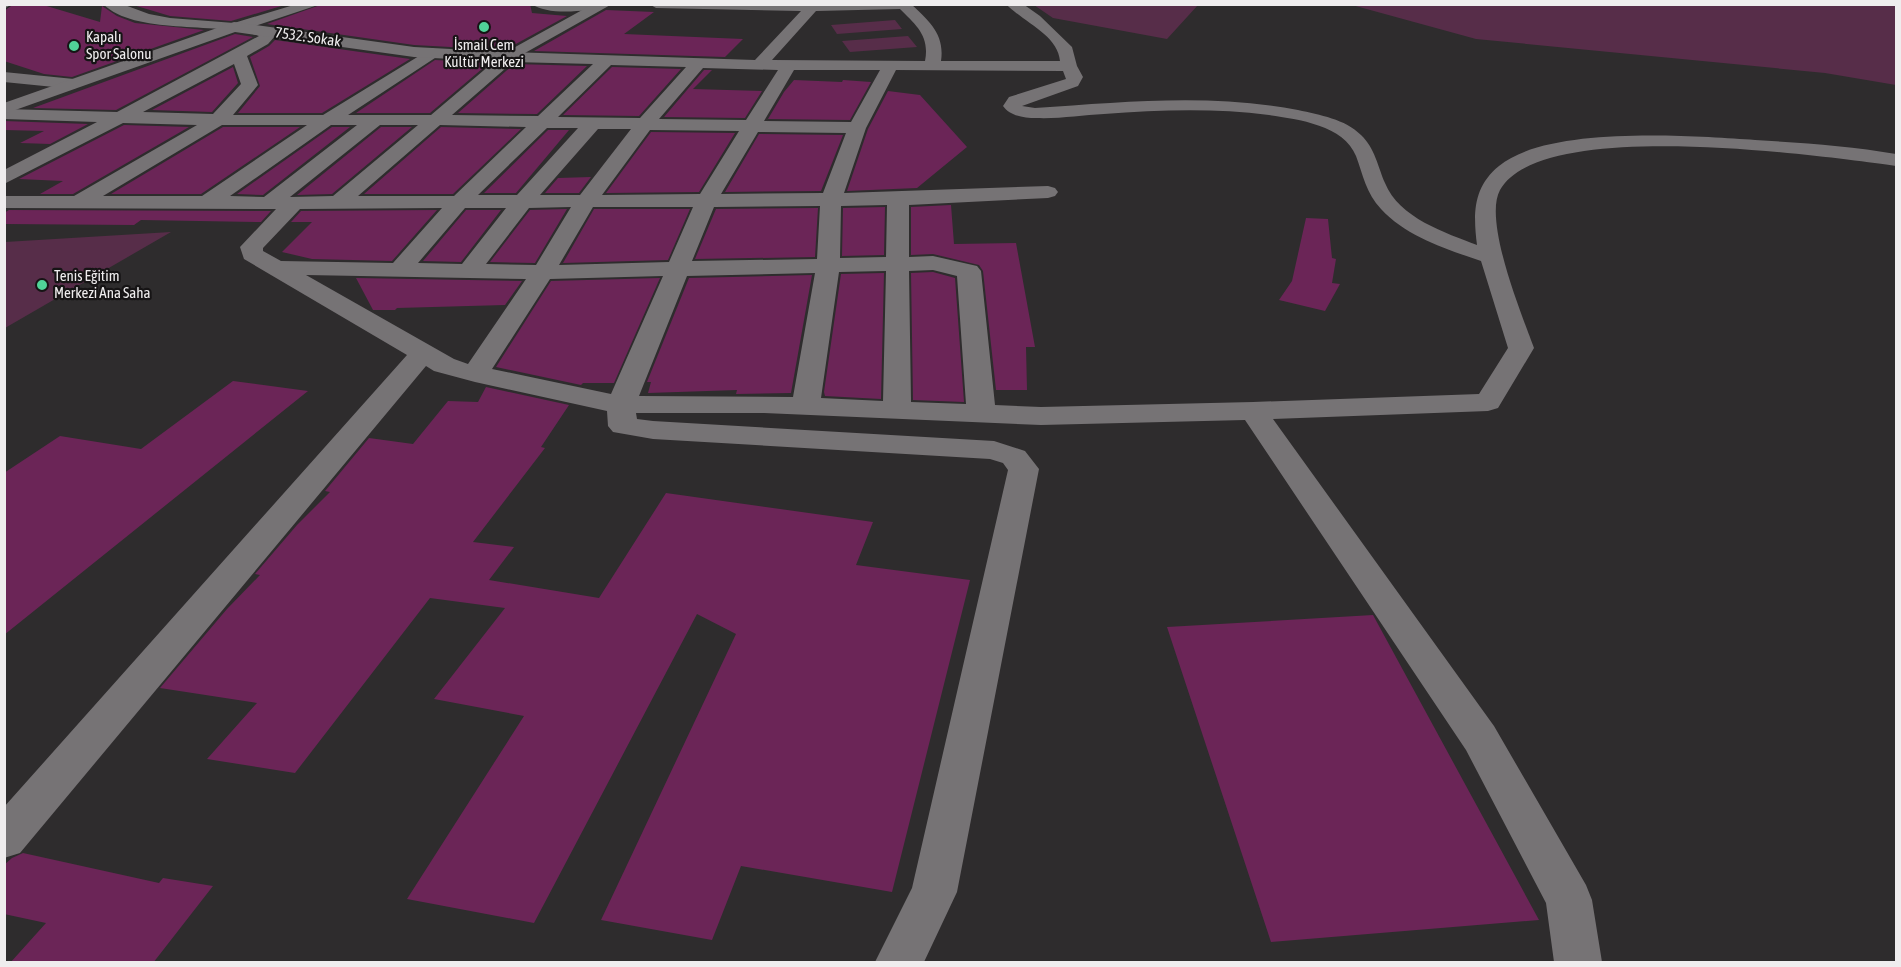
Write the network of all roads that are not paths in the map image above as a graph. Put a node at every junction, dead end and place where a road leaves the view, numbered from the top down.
1 (110, 4) edge
2 (314, 4) edge
3 (539, 4) edge
4 (603, 4) edge
5 (656, 4) edge
6 (1013, 4) edge
7 (903, 5) edge
8 (580, 6) edge
9 (812, 7) junction
10 (234, 27) junction
11 (432, 53) junction
12 (239, 55) junction
13 (509, 57) junction
14 (606, 61) junction
15 (699, 63) junction
16 (774, 65) junction
17 (890, 66) junction
18 (1069, 66) junction
19 (932, 67) junction
20 (4, 77) edge
21 (74, 84) junction
22 (4, 111) edge
23 (120, 116) junction
24 (219, 120) junction
25 (327, 120) junction
26 (376, 120) junction
27 (438, 120) junction
28 (539, 122) junction
29 (593, 123) junction
30 (645, 124) junction
31 (752, 126) junction
32 (857, 128) junction
33 (1896, 160) edge
34 (4, 178) edge
35 (1048, 192) dead end
36 (898, 199) junction
37 (831, 200) junction
38 (80, 201) junction
39 (523, 201) junction
40 (586, 201) junction
41 (706, 201) junction
42 (4, 202) edge
43 (208, 202) junction
44 (339, 202) junction
45 (459, 202) junction
46 (281, 203) junction
47 (1491, 257) junction
48 (898, 264) junction
49 (828, 266) junction
50 (278, 268) junction
51 (679, 268) junction
52 (399, 270) junction
53 (468, 271) junction
54 (543, 272) junction
55 (423, 353) junction
56 (475, 374) junction
57 (621, 405) junction
58 (806, 406) junction
59 (897, 411) junction
60 (1253, 411) junction
61 (981, 414) junction
62 (4, 839) edge
63 (899, 963) edge
64 (1578, 963) edge

1 - 10 street, 7532. Sokak
2 - 10 street
3 - 8 street
4 - 8 street
4 - 13 street
5 - 9 street
6 - 18 street
7 - 9 street
7 - 19 street
8 - 13 street
9 - 16 street
10 - 11 street, 7532. Sokak
10 - 12 street
10 - 21 street
11 - 13 street, 7532. Sokak
11 - 25 street
12 - 23 street
12 - 24 street
13 - 14 street
13 - 27 street
14 - 15 street
14 - 28 street
15 - 16 street
15 - 30 street
16 - 17 street
16 - 31 street
17 - 19 street
17 - 32 street
18 - 19 street
18 - 47 street
20 - 21 street
21 - 22 street
22 - 23 street
23 - 24 street
23 - 34 street
24 - 25 street
24 - 38 street
25 - 26 street
25 - 43 street
26 - 27 street
26 - 46 street
27 - 28 street
27 - 44 street
28 - 29 street
28 - 45 street
29 - 30 street
29 - 39 street
30 - 31 street
30 - 40 street
31 - 32 street
31 - 41 street
32 - 37 street
33 - 47 street
35 - 36 street
36 - 37 street
36 - 48 street
37 - 41 street
37 - 49 street
38 - 42 street
38 - 43 street
39 - 40 street
39 - 45 street
39 - 53 street
40 - 41 street
40 - 54 street
41 - 51 street
43 - 46 street
44 - 45 street
44 - 46 street
45 - 52 street
46 - 50 street
47 - 60 street
48 - 49 street
48 - 59 street
48 - 61 street
49 - 51 street
49 - 58 street
50 - 52 street
50 - 55 street
51 - 54 street
51 - 57 street
52 - 53 street
53 - 54 street
54 - 56 street
55 - 56 street
55 - 62 street
56 - 57 street
57 - 58 street
57 - 63 street
58 - 59 street
59 - 61 street
60 - 61 street
60 - 64 street

